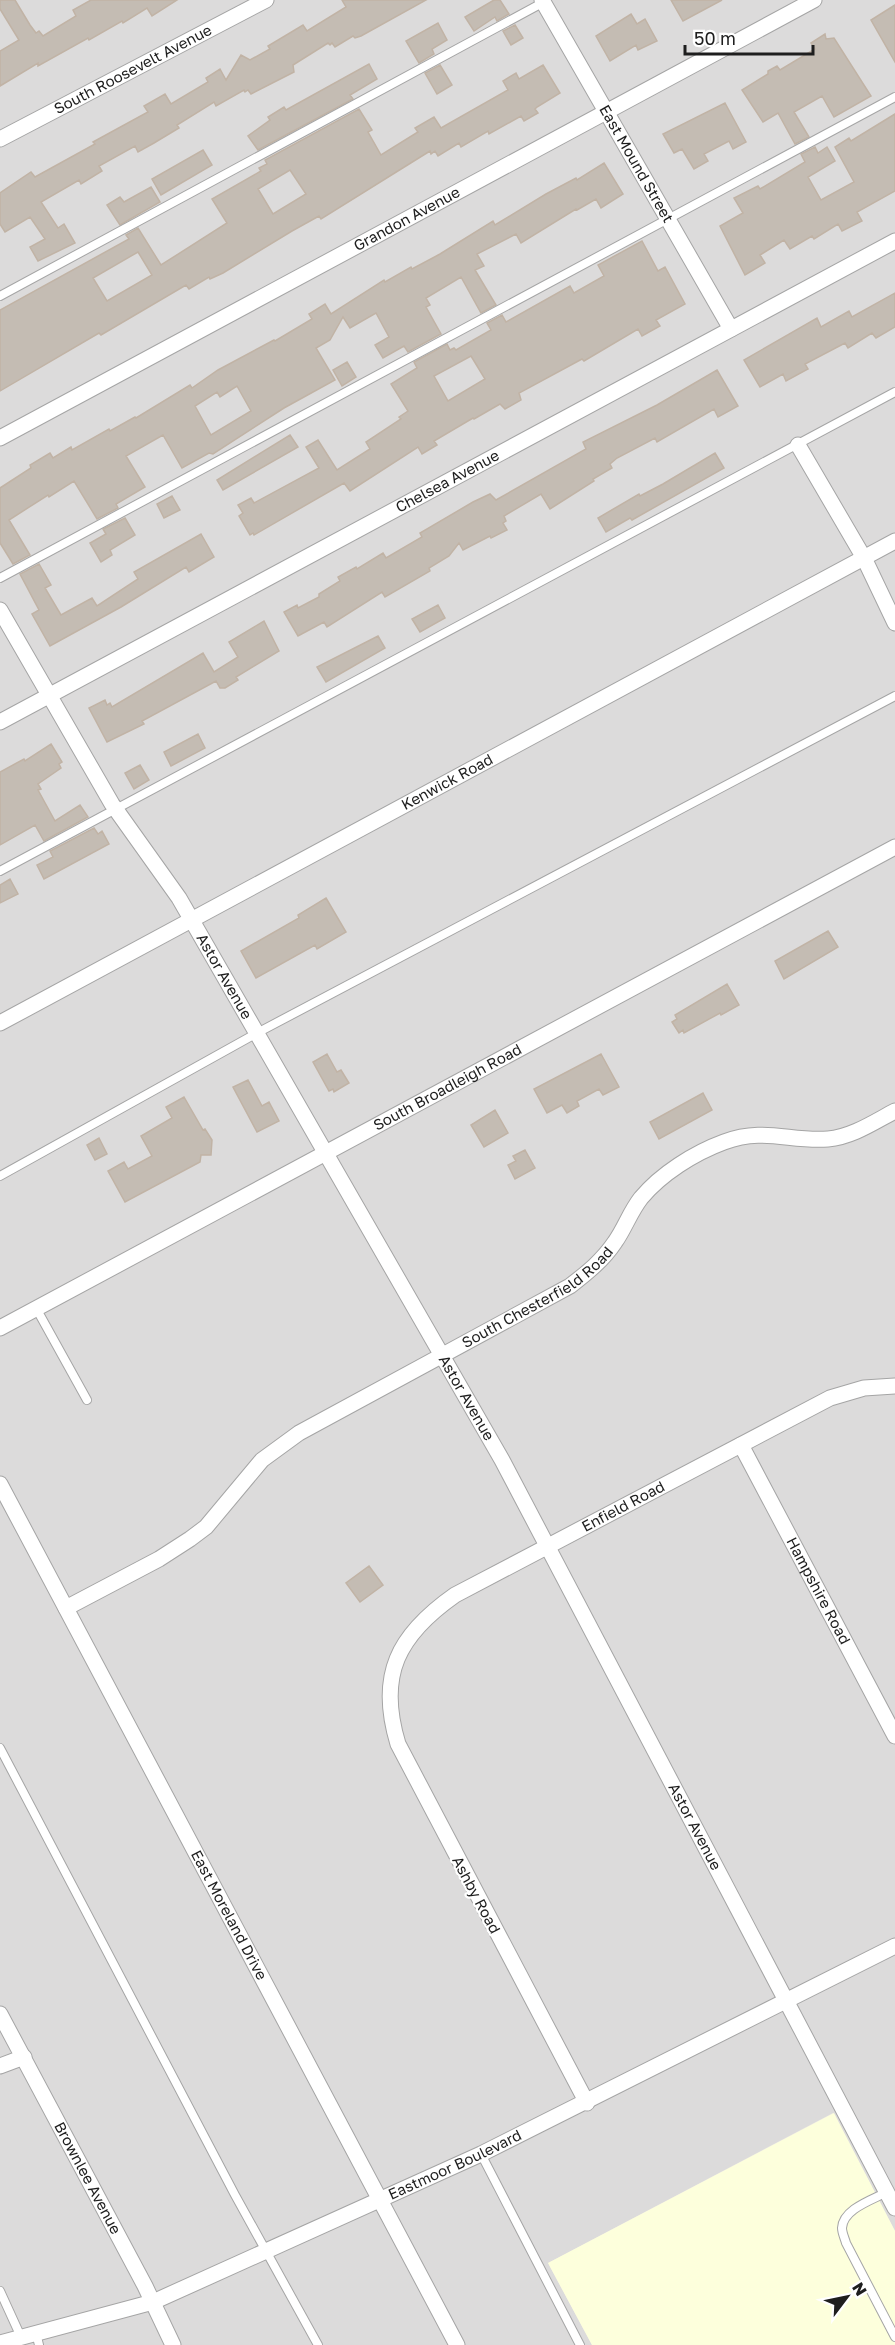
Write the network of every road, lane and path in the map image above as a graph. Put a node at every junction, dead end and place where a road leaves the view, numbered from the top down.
1 (266, 0) edge
2 (814, 0) edge
3 (544, 1) edge
4 (895, 97) edge
5 (605, 112) junction
6 (0, 139) edge
7 (668, 219) junction
8 (895, 241) edge
9 (0, 296) edge
10 (731, 329) junction
11 (895, 392) edge
12 (0, 438) edge
13 (798, 445) junction
14 (895, 541) edge
15 (864, 558) junction
16 (0, 578) edge
17 (0, 610) edge
18 (895, 623) edge
19 (50, 695) junction
20 (895, 696) edge
21 (0, 722) edge
22 (116, 809) junction
23 (895, 847) edge
24 (0, 871) edge
25 (192, 919) junction
26 (0, 1023) edge
27 (257, 1033) junction
28 (895, 1111) edge
29 (326, 1153) junction
30 (0, 1176) edge
31 (36, 1308) junction
32 (0, 1328) edge
33 (442, 1355) junction
34 (895, 1386) edge
35 (87, 1400) dead end
36 (741, 1445) junction
37 (0, 1484) edge
38 (548, 1547) junction
39 (66, 1608) junction
40 (391, 1681) joint
41 (895, 1736) edge
42 (0, 1748) edge
43 (895, 1946) edge
44 (787, 2001) junction
45 (0, 2014) edge
46 (24, 2058) junction
47 (0, 2066) edge
48 (587, 2103) junction
49 (481, 2154) junction
50 (886, 2192) junction
51 (380, 2201) junction
52 (895, 2208) edge
53 (266, 2252) junction
54 (0, 2291) edge
55 (153, 2302) junction
56 (21, 2337) junction
57 (895, 2337) edge
58 (38, 2339) edge
59 (0, 2343) edge
60 (173, 2345) edge
61 (318, 2345) edge
62 (457, 2345) edge
63 (580, 2345) edge

1 - 6 street, South Roosevelt Avenue
2 - 5 street, Grandon Avenue
3 - 5 street, East Mound Street
3 - 9 lane
4 - 7 lane
5 - 7 street, East Mound Street
5 - 12 street, Grandon Avenue
7 - 10 street, East Mound Street
7 - 16 lane
8 - 10 street, Chelsea Avenue
10 - 19 street, Chelsea Avenue
11 - 13 lane
13 - 15 street
13 - 22 lane
14 - 15 street, Kenwick Road
15 - 18 street
15 - 25 street, Kenwick Road
17 - 19 street, Astor Avenue
19 - 21 street, Chelsea Avenue
19 - 22 street, Astor Avenue
20 - 27 lane
22 - 24 lane
22 - 25 street, Astor Avenue
23 - 29 street, South Broadleigh Road
25 - 26 street, Kenwick Road
25 - 27 street, Astor Avenue
27 - 29 street, Astor Avenue
27 - 30 lane
28 - 33 street, South Chesterfield Road
29 - 31 street, South Broadleigh Road
29 - 33 street, Astor Avenue
31 - 32 street, South Broadleigh Road
31 - 35 lane
33 - 38 street, Astor Avenue
33 - 39 street, South Chesterfield Road
34 - 36 street, Enfield Road
36 - 38 street, Enfield Road
36 - 41 street, Hampshire Road
37 - 39 street, East Moreland Drive
38 - 40 street, Enfield Road
38 - 44 street, Astor Avenue
39 - 51 street, East Moreland Drive
40 - 48 street, Ashby Road
42 - 53 lane
43 - 44 street, Eastmoor Boulevard
44 - 48 street, Eastmoor Boulevard
44 - 50 street, Astor Avenue
45 - 46 street, Brownlee Avenue
46 - 47 street
46 - 55 street, Brownlee Avenue
48 - 49 street, Eastmoor Boulevard
49 - 51 street, Eastmoor Boulevard
49 - 63 lane
50 - 52 street, Astor Avenue
50 - 57 lane
51 - 53 street, Eastmoor Boulevard
51 - 62 street, East Moreland Drive
53 - 55 street, Eastmoor Boulevard
53 - 61 lane
54 - 56 lane
55 - 58 street, Eastmoor Boulevard
55 - 60 street, Brownlee Avenue
56 - 58 street, Eastmoor Boulevard
56 - 59 street, Eastmoor Boulevard

